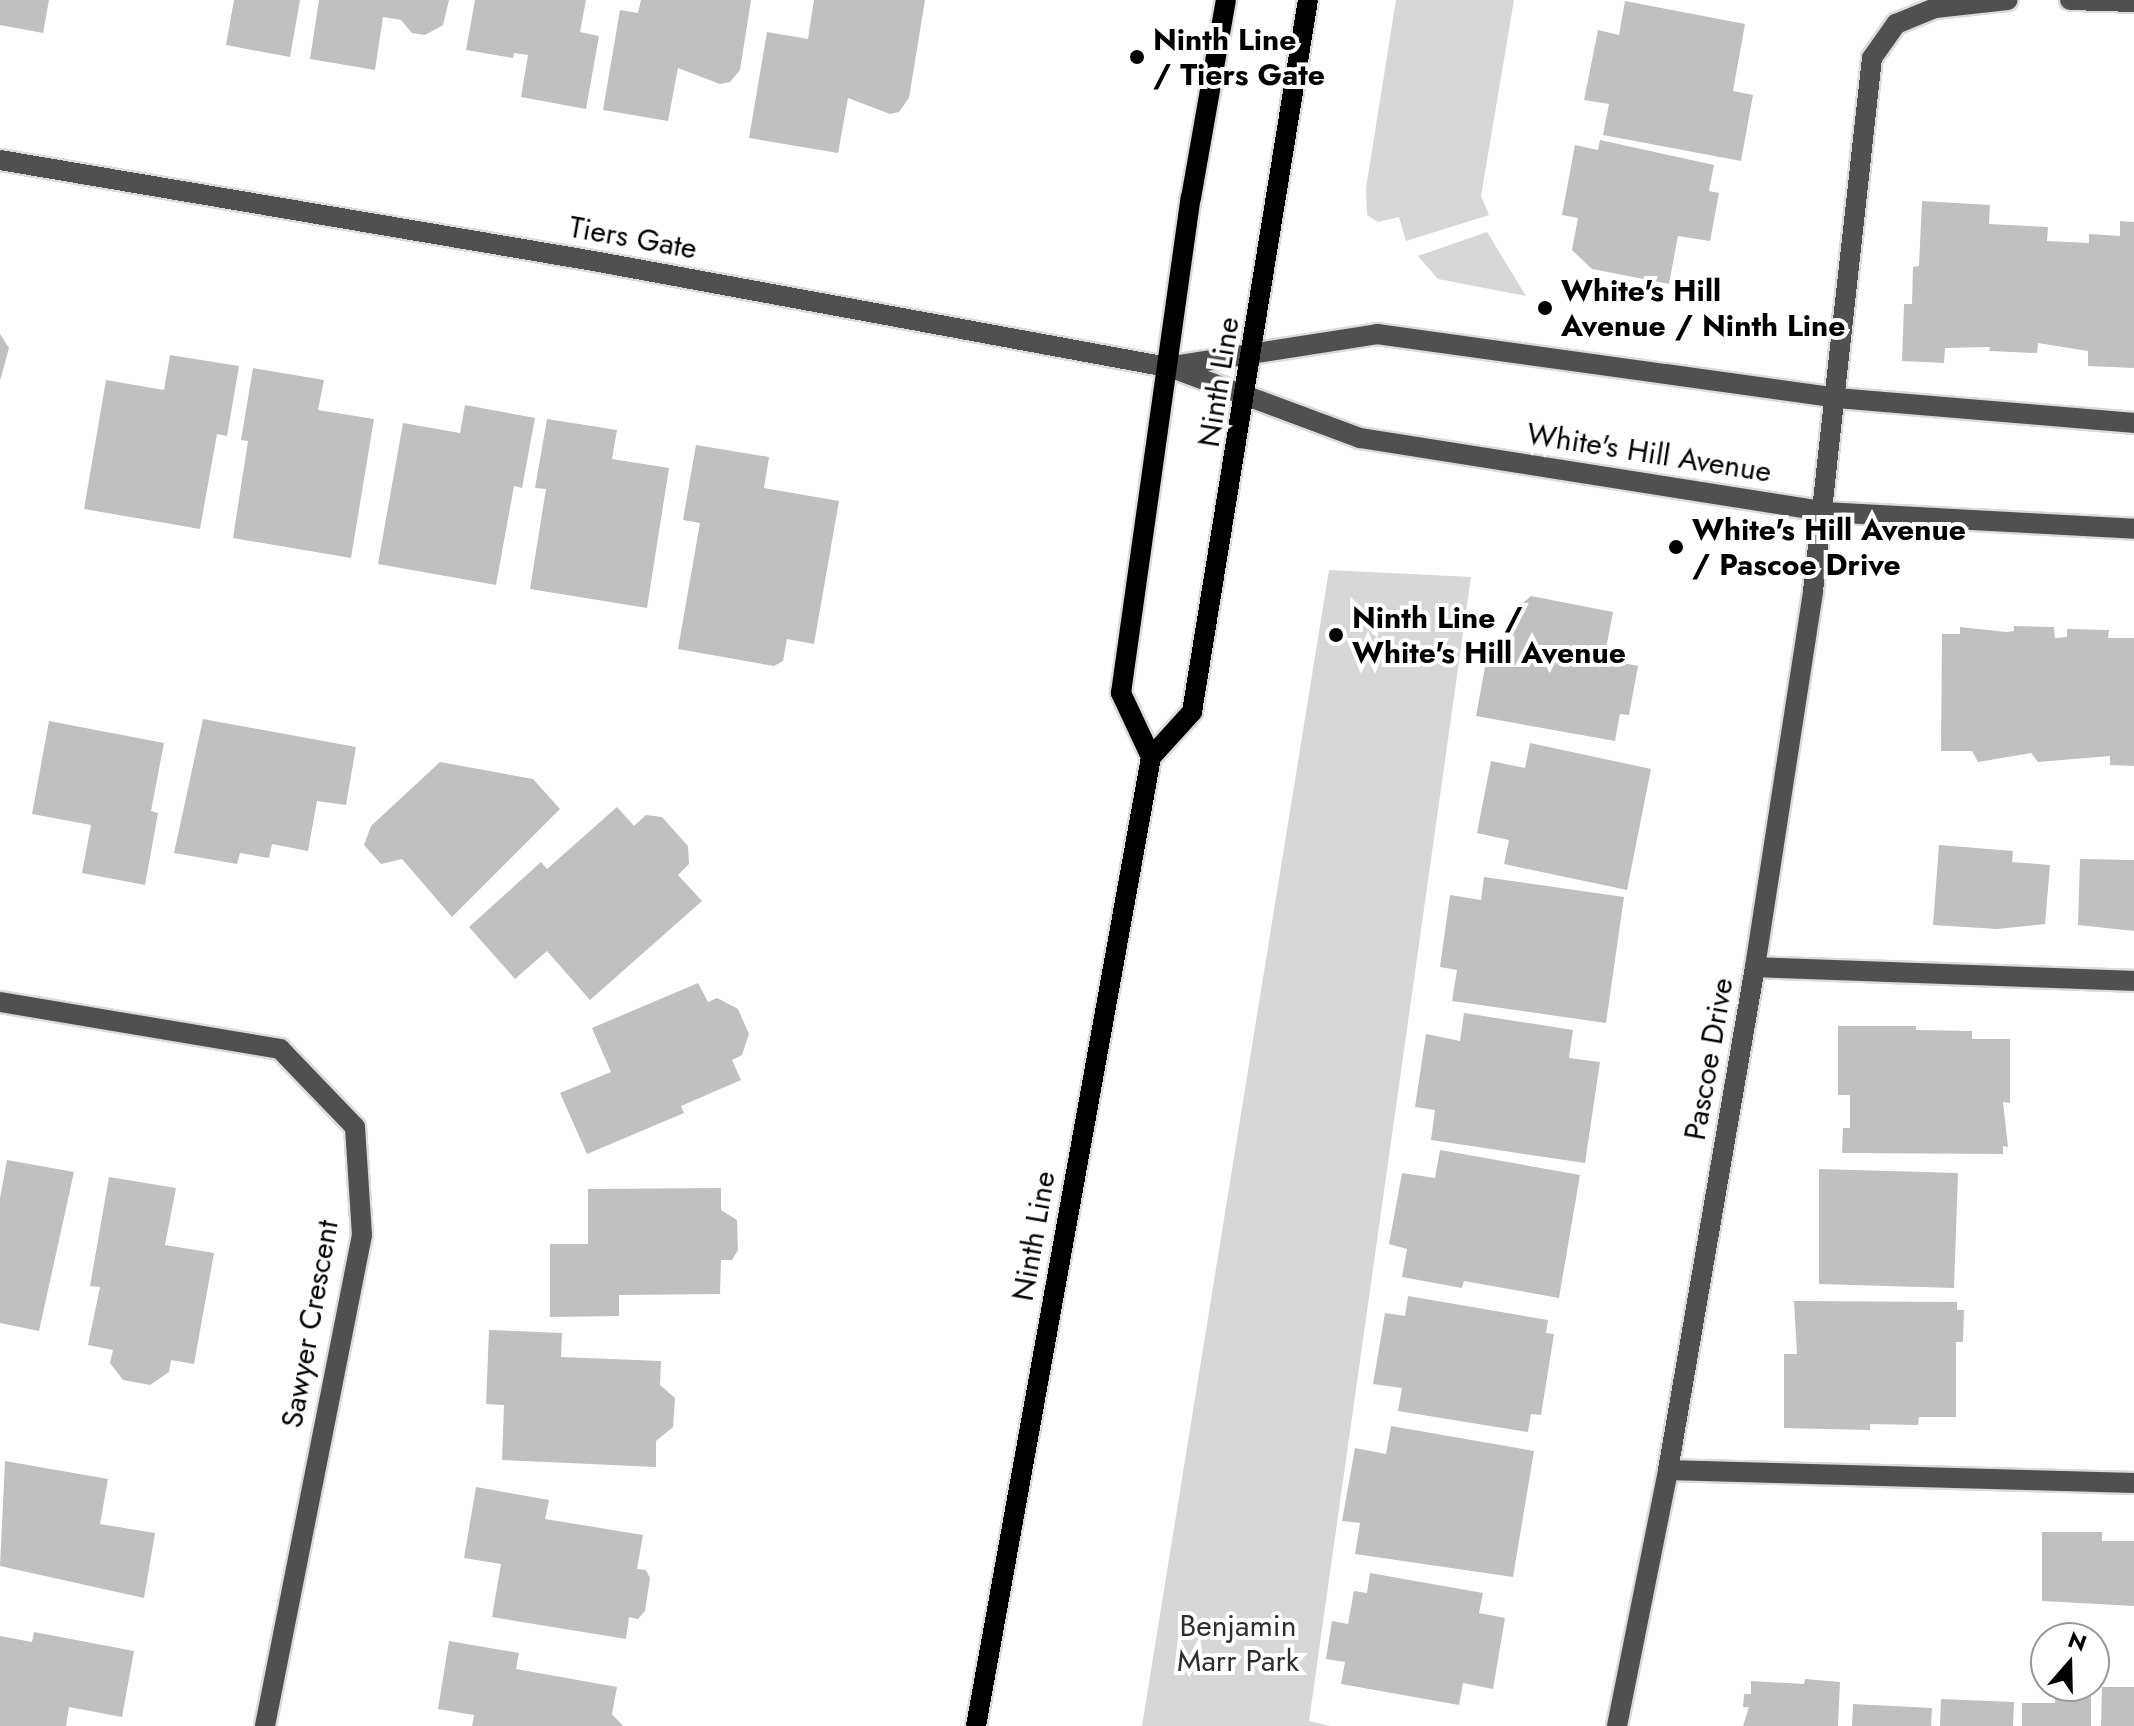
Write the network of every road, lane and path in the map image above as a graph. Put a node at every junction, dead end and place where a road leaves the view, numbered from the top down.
1 (1226, 0) edge
2 (1308, 0) edge
3 (2008, 0) edge
4 (2070, 0) edge
5 (1964, 2) edge
6 (2134, 2) edge
7 (0, 160) edge
8 (1254, 353) junction
9 (1167, 367) junction
10 (1247, 396) junction
11 (1838, 398) junction
12 (2134, 423) edge
13 (1825, 512) junction
14 (2134, 529) edge
15 (1151, 757) junction
16 (1755, 967) junction
17 (2134, 981) edge
18 (0, 1002) edge
19 (1668, 1470) junction
20 (2134, 1483) edge
21 (265, 1726) edge
22 (976, 1726) edge
23 (1617, 1726) edge

1 - 9 main road, Ninth Line
2 - 8 main road, Ninth Line
3 - 5 street, Pascoe Drive
4 - 6 street
5 - 11 street, Pascoe Drive
7 - 9 street, Tiers Gate
8 - 9 street, Tiers Gate
8 - 10 main road, Ninth Line
8 - 11 street
9 - 10 street, White's Hill Avenue
9 - 15 main road, Ninth Line
10 - 13 street, White's Hill Avenue
10 - 15 main road, Ninth Line
11 - 12 street
11 - 13 street, Pascoe Drive
13 - 14 street, White's Hill Avenue
13 - 16 street, Pascoe Drive
15 - 22 main road, Ninth Line
16 - 17 street
16 - 19 street, Pascoe Drive
18 - 21 street, Sawyer Crescent
19 - 20 street
19 - 23 street, Pascoe Drive

